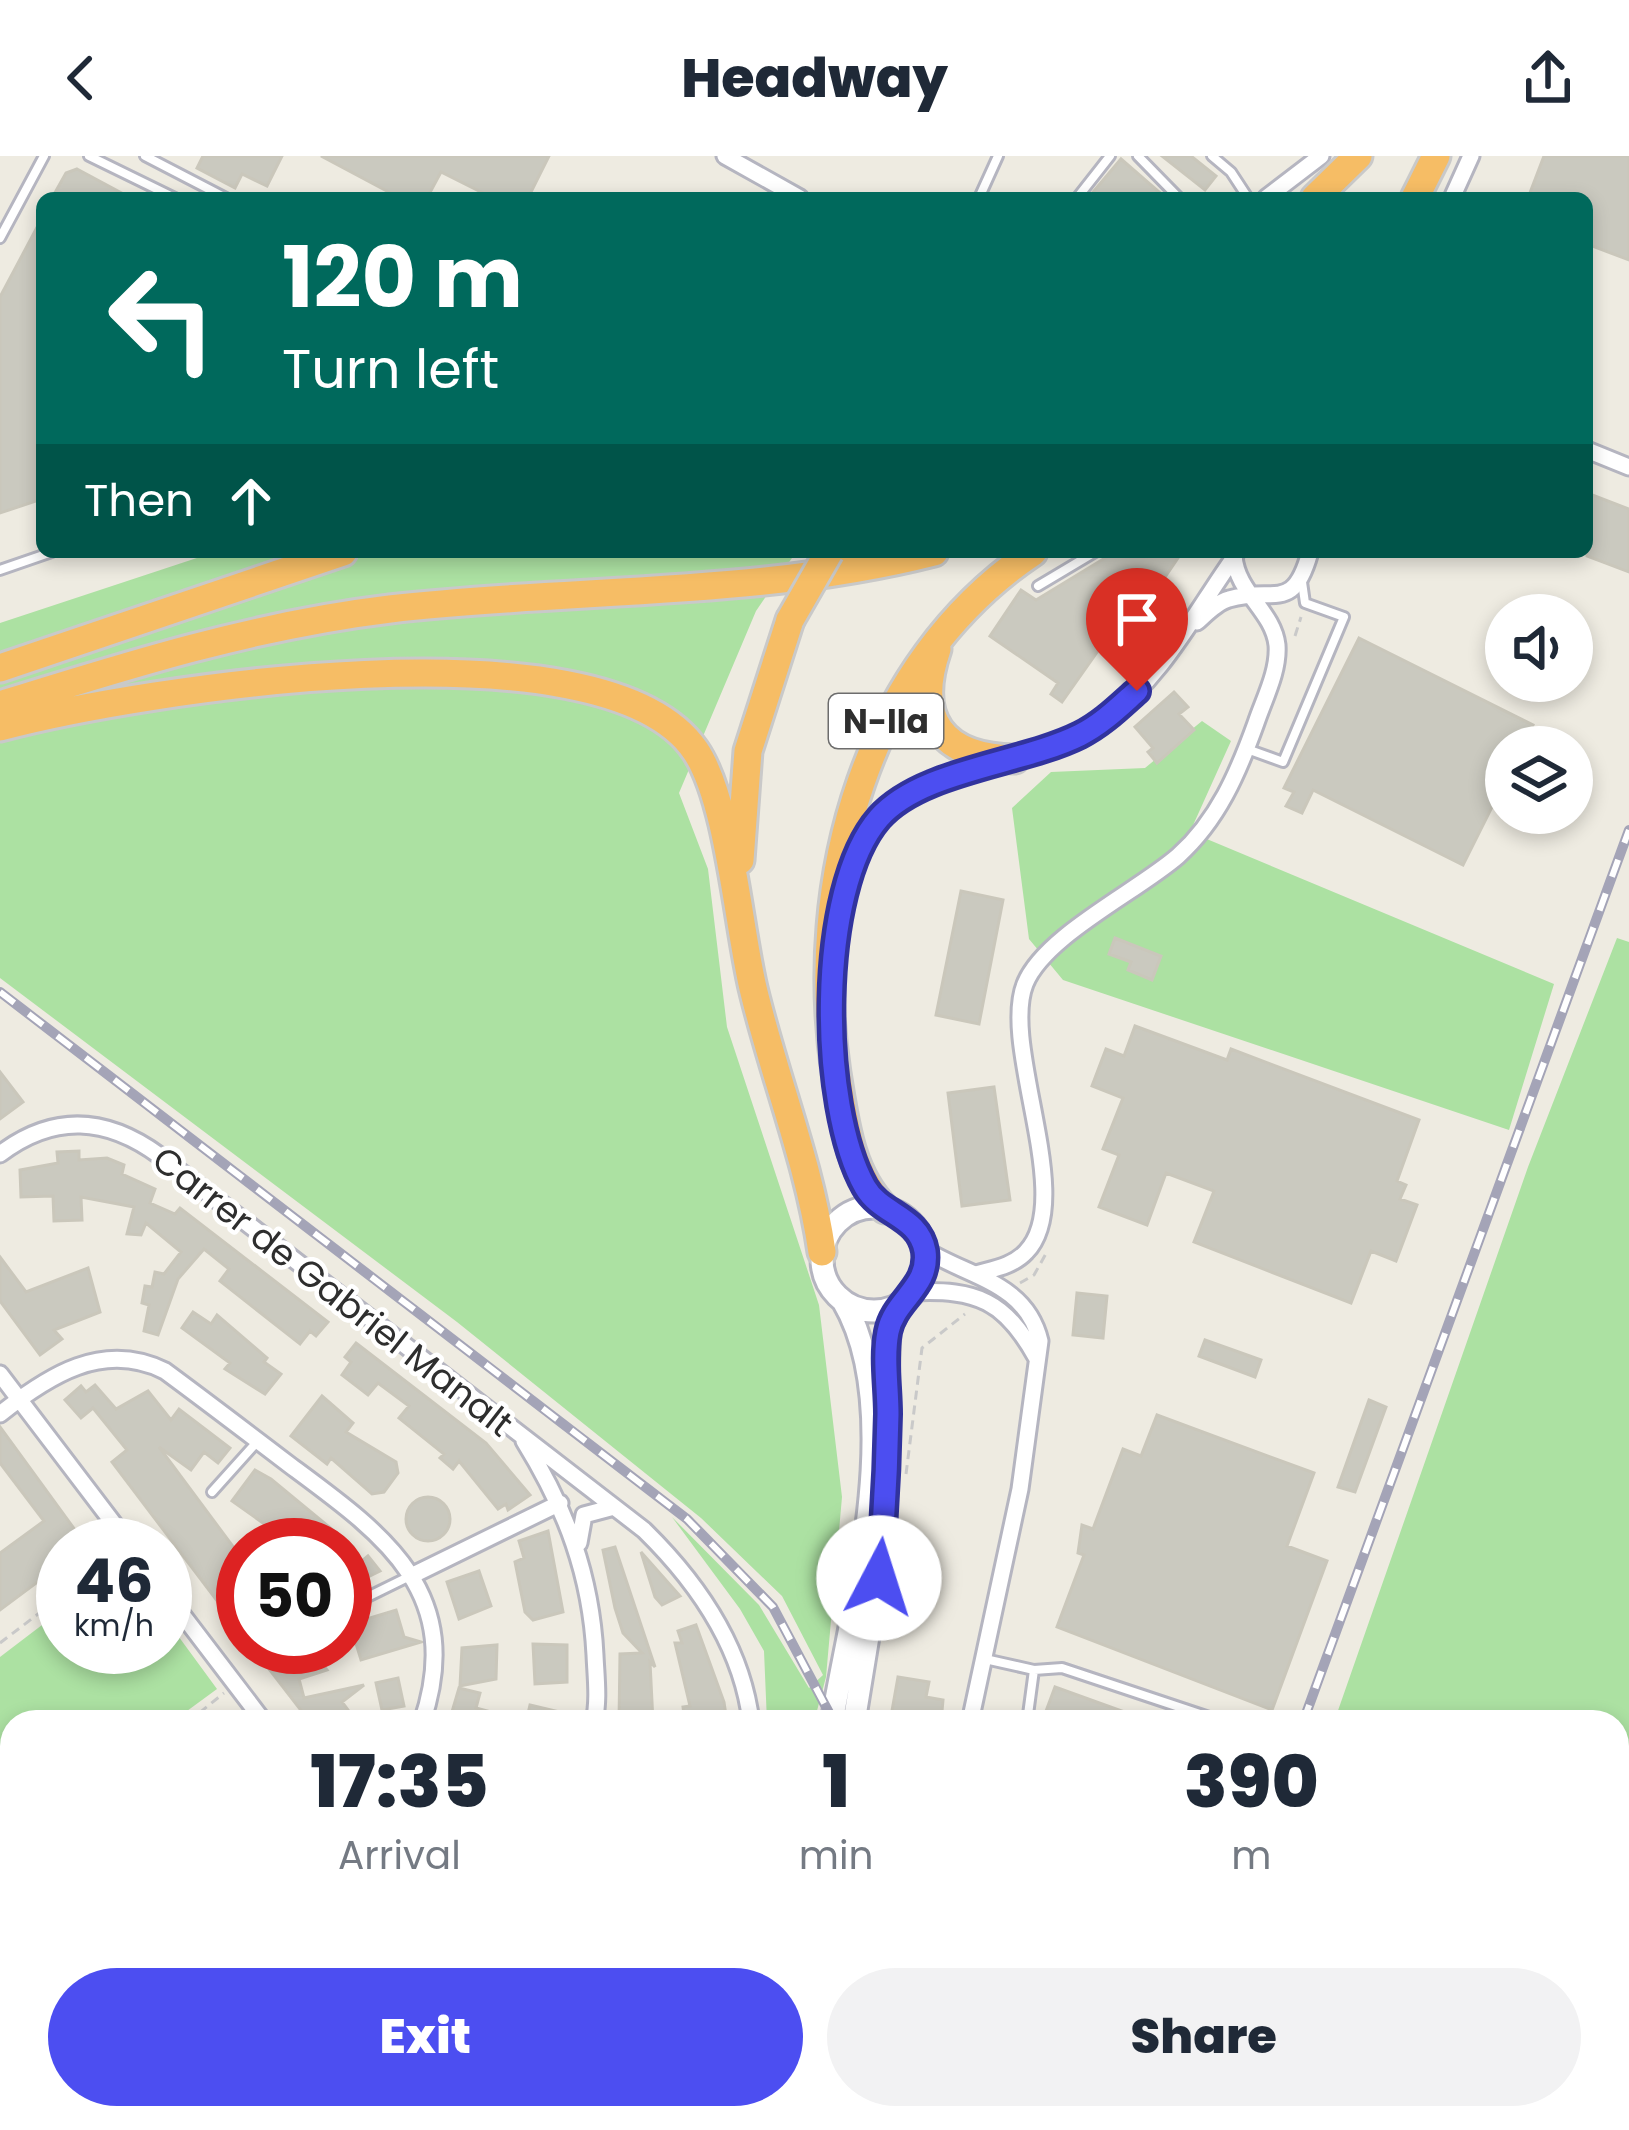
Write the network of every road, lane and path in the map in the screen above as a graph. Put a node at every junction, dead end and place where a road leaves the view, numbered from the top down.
1 (44, 156) edge
2 (89, 156) edge
3 (145, 156) edge
4 (725, 156) edge
5 (998, 156) edge
6 (1110, 156) edge
7 (1138, 156) edge
8 (1212, 156) edge
9 (1321, 156) edge
10 (1358, 156) edge
11 (1436, 156) edge
12 (1471, 156) edge
13 (163, 192) edge
14 (214, 192) edge
15 (789, 192) edge
16 (982, 192) edge
17 (1083, 192) edge
18 (1173, 192) edge
19 (1244, 192) edge
20 (1274, 192) edge
21 (1321, 192) edge
22 (1418, 192) edge
23 (1455, 192) edge
24 (0, 238) edge
25 (1593, 452) edge
26 (1629, 466) edge
27 (36, 558) edge
28 (325, 558) edge
29 (826, 558) edge
30 (897, 558) edge
31 (1027, 558) edge
32 (1085, 558) edge
33 (1233, 558) edge
34 (1236, 558) edge
35 (1308, 558) edge
36 (0, 570) edge
37 (1301, 581) junction
38 (1038, 586) dead end
39 (1249, 598) junction
40 (946, 625) junction
41 (1185, 631) junction
42 (0, 668) edge
43 (0, 705) edge
44 (0, 727) edge
45 (1247, 749) junction
46 (1015, 758) junction
47 (832, 940) junction
48 (749, 972) junction
49 (0, 1154) edge
50 (885, 1209) junction
51 (924, 1249) junction
52 (822, 1252) junction
53 (976, 1274) junction
54 (908, 1297) junction
55 (843, 1301) junction
56 (1036, 1358) junction
57 (0, 1374) edge
58 (19, 1399) junction
59 (0, 1414) edge
60 (520, 1433) junction
61 (258, 1441) junction
62 (212, 1492) dead end
63 (560, 1503) junction
64 (614, 1507) junction
65 (109, 1518) edge
66 (580, 1552) junction
67 (410, 1576) junction
68 (372, 1595) edge
69 (36, 1616) edge
70 (192, 1627) edge
71 (0, 1643) edge
72 (983, 1659) junction
73 (1034, 1670) junction
74 (236, 1684) junction
75 (203, 1710) edge
76 (255, 1710) edge
77 (424, 1710) edge
78 (593, 1710) edge
79 (750, 1710) edge
80 (834, 1710) edge
81 (856, 1710) edge
82 (972, 1710) edge
83 (1029, 1710) edge
84 (1188, 1710) edge

1 - 24 lane
2 - 13 lane
3 - 14 lane
4 - 15 street
5 - 16 lane
6 - 17 lane
7 - 18 lane
8 - 19 lane
9 - 20 street
10 - 21 highway
11 - 22 highway
12 - 23 street
25 - 26 street
27 - 36 lane
28 - 42 highway
29 - 48 highway, bridge
30 - 43 highway
31 - 40 highway, N-IIa
32 - 38 lane
33 - 41 street
34 - 39 street
35 - 37 street
37 - 39 street
37 - 45 lane
39 - 41 street
39 - 45 street
40 - 46 highway
40 - 47 highway, N-IIa
41 - 46 street
44 - 48 highway
45 - 53 street
46 - 47 street
47 - 50 highway, N-IIa
48 - 52 highway
49 - 60 street, Carrer de Gabriel Manalt
50 - 51 main road, N-IIa
50 - 52 main road
51 - 53 street
51 - 54 main road
52 - 55 main road
53 - 56 street
54 - 55 main road
54 - 56 street
54 - 81 main road
55 - 80 main road
56 - 72 street
57 - 58 street
58 - 59 street
58 - 61 street
58 - 65 street
60 - 63 street, Carrer de Gabriel Manalt
60 - 64 street
61 - 62 lane
61 - 67 street
63 - 66 street, Carrer de Gabriel Manalt
63 - 67 street
64 - 66 street
64 - 79 street
66 - 78 street, Carrer de Gabriel Manalt
67 - 68 lane
67 - 77 street
69 - 71 path
70 - 74 street
72 - 73 lane
72 - 82 street
73 - 83 lane
73 - 84 lane
74 - 75 path
74 - 76 street

